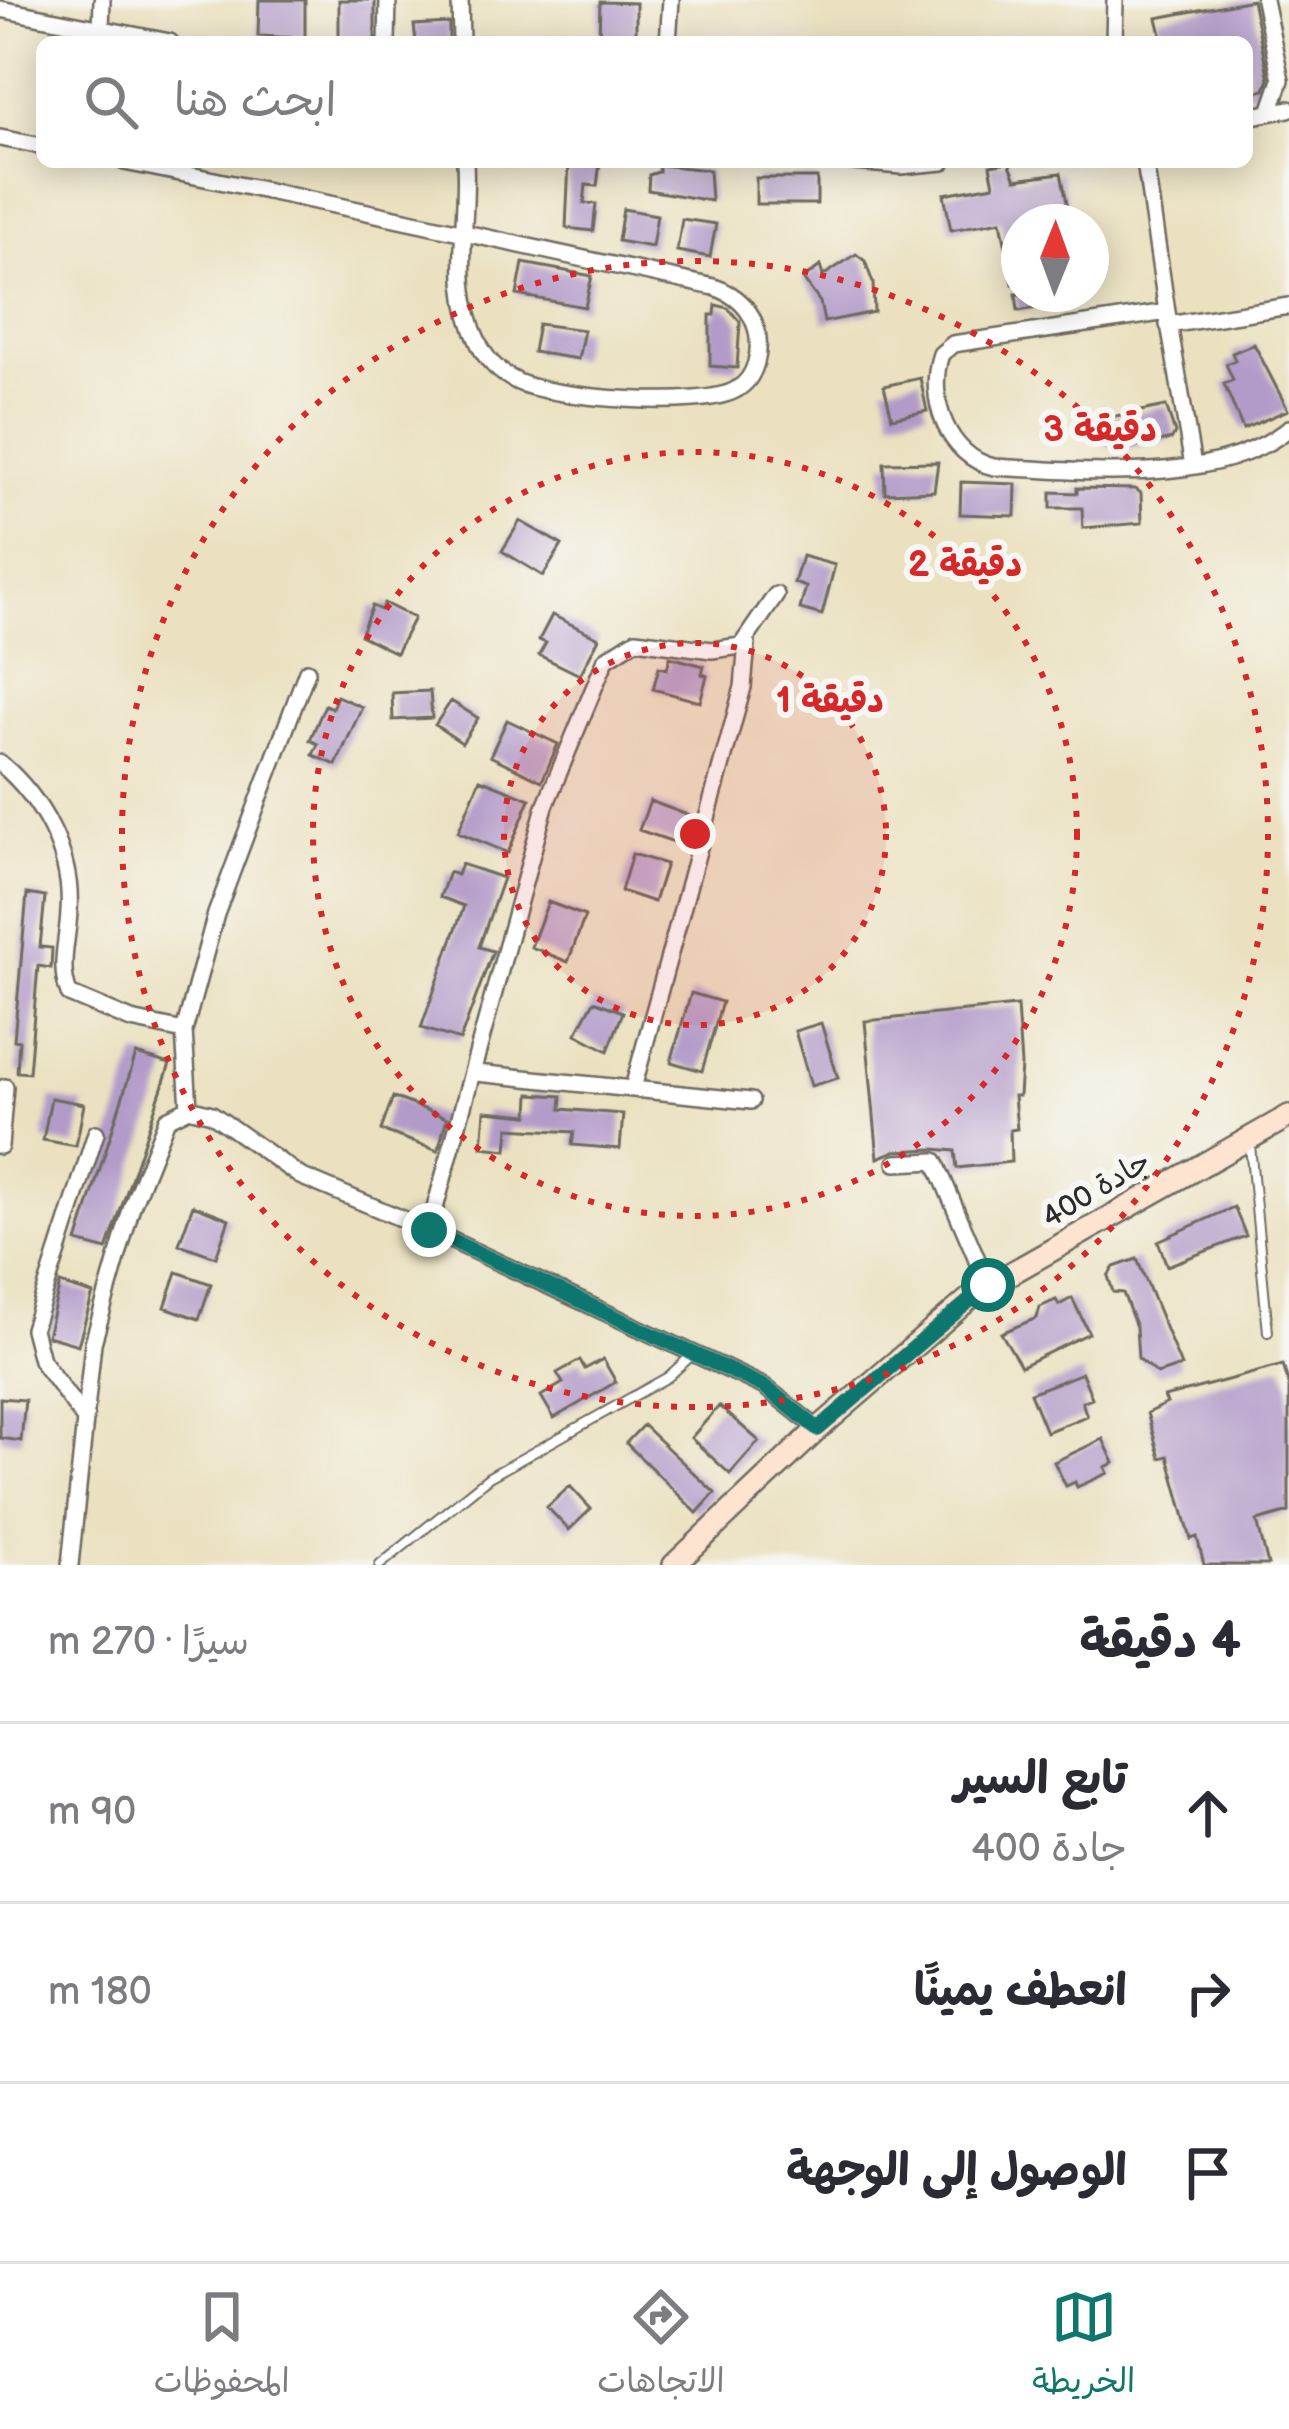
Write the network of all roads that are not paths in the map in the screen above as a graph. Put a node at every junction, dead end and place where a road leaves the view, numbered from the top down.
1 (102, 0) edge
2 (388, 0) edge
3 (460, 0) edge
4 (671, 0) edge
5 (1115, 0) edge
6 (1264, 0) edge
7 (0, 9) edge
8 (101, 29) junction
9 (138, 36) edge
10 (387, 36) edge
11 (461, 36) edge
12 (668, 36) edge
13 (1114, 36) edge
14 (1289, 109) edge
15 (1270, 112) junction
16 (1253, 116) edge
17 (0, 138) edge
18 (36, 145) edge
19 (153, 168) edge
20 (465, 168) edge
21 (1146, 168) edge
22 (462, 233) junction
23 (1289, 306) edge
24 (1168, 318) junction
25 (1289, 428) edge
26 (1193, 466) junction
27 (776, 596) dead end
28 (747, 643) junction
29 (307, 671) dead end
30 (0, 763) edge
31 (184, 1031) junction
32 (476, 1073) junction
33 (5, 1087) dead end
34 (633, 1088) junction
35 (752, 1101) dead end
36 (189, 1108) junction
37 (1289, 1116) edge
38 (96, 1132) dead end
39 (1248, 1137) junction
40 (0, 1146) edge
41 (896, 1163) dead end
42 (429, 1230) junction
43 (988, 1285) junction
44 (1268, 1332) dead end
45 (692, 1355) junction
46 (83, 1417) junction
47 (818, 1429) junction
48 (70, 1565) edge
49 (380, 1565) edge
50 (674, 1565) edge

1 - 8 street
2 - 10 street
3 - 11 street
4 - 12 street
5 - 13 street
6 - 15 street
7 - 8 street
8 - 9 street
14 - 15 street
15 - 16 street
17 - 18 street
19 - 22 street
20 - 22 street
21 - 24 street
22 - 22 street
23 - 24 street
24 - 26 street
24 - 26 street
25 - 26 street
27 - 28 street
28 - 32 street
28 - 34 street
29 - 31 street
30 - 31 street
31 - 36 street
32 - 34 street
32 - 42 street
33 - 40 street
34 - 35 street
36 - 42 street
36 - 46 street
37 - 39 main road, جادة 400
38 - 46 street
39 - 43 main road, جادة 400
39 - 44 lane
41 - 43 street
42 - 45 street
43 - 47 main road, جادة 400
45 - 47 street
45 - 49 lane
46 - 48 street
47 - 50 main road, جادة 400

